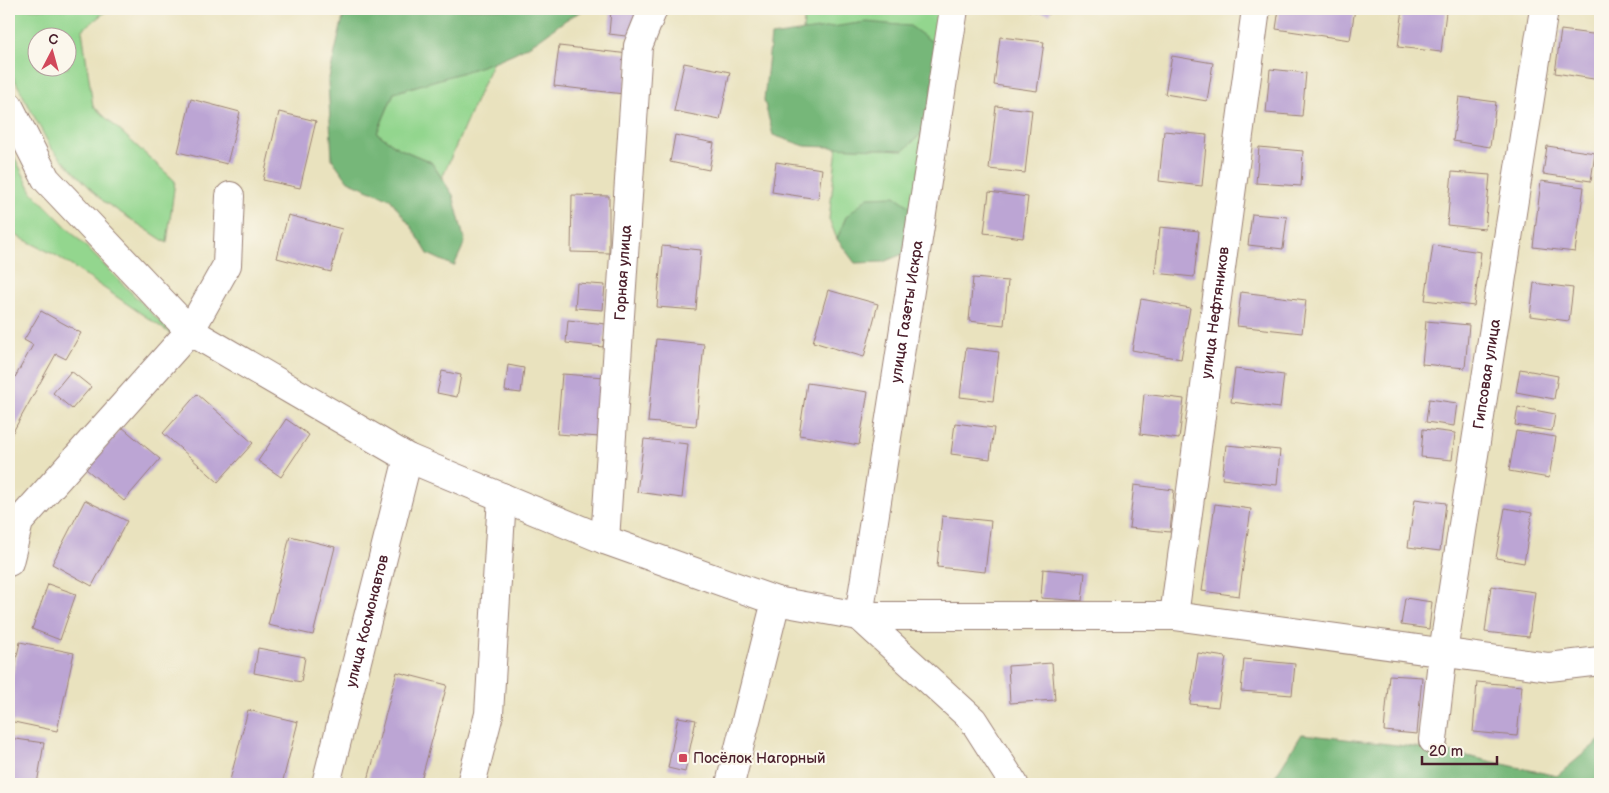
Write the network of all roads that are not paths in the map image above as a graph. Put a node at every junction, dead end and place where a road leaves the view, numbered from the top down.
1 (653, 9) edge
2 (954, 9) edge
3 (1256, 9) edge
4 (1544, 9) edge
5 (9, 106) edge
6 (230, 196) dead end
7 (190, 331) junction
8 (408, 458) junction
9 (502, 497) junction
10 (605, 540) junction
11 (9, 562) edge
12 (776, 601) junction
13 (859, 616) junction
14 (1174, 616) junction
15 (1443, 652) junction
16 (1600, 661) edge
17 (1433, 740) dead end
18 (326, 784) edge
19 (472, 784) edge
20 (730, 784) edge
21 (1014, 784) edge

1 - 10 street, Горная улица
2 - 13 street, улица Газеты Искра
3 - 14 street, улица Нефтяников
4 - 15 street, Гипсовая улица
5 - 7 street
6 - 7 street
7 - 8 street
7 - 11 street
8 - 9 street
8 - 18 street, улица Космонавтов
9 - 10 street
9 - 19 street
10 - 12 street
12 - 13 street
12 - 20 street
13 - 14 street
13 - 21 street
14 - 15 street
15 - 16 street
15 - 17 street, Гипсовая улица

